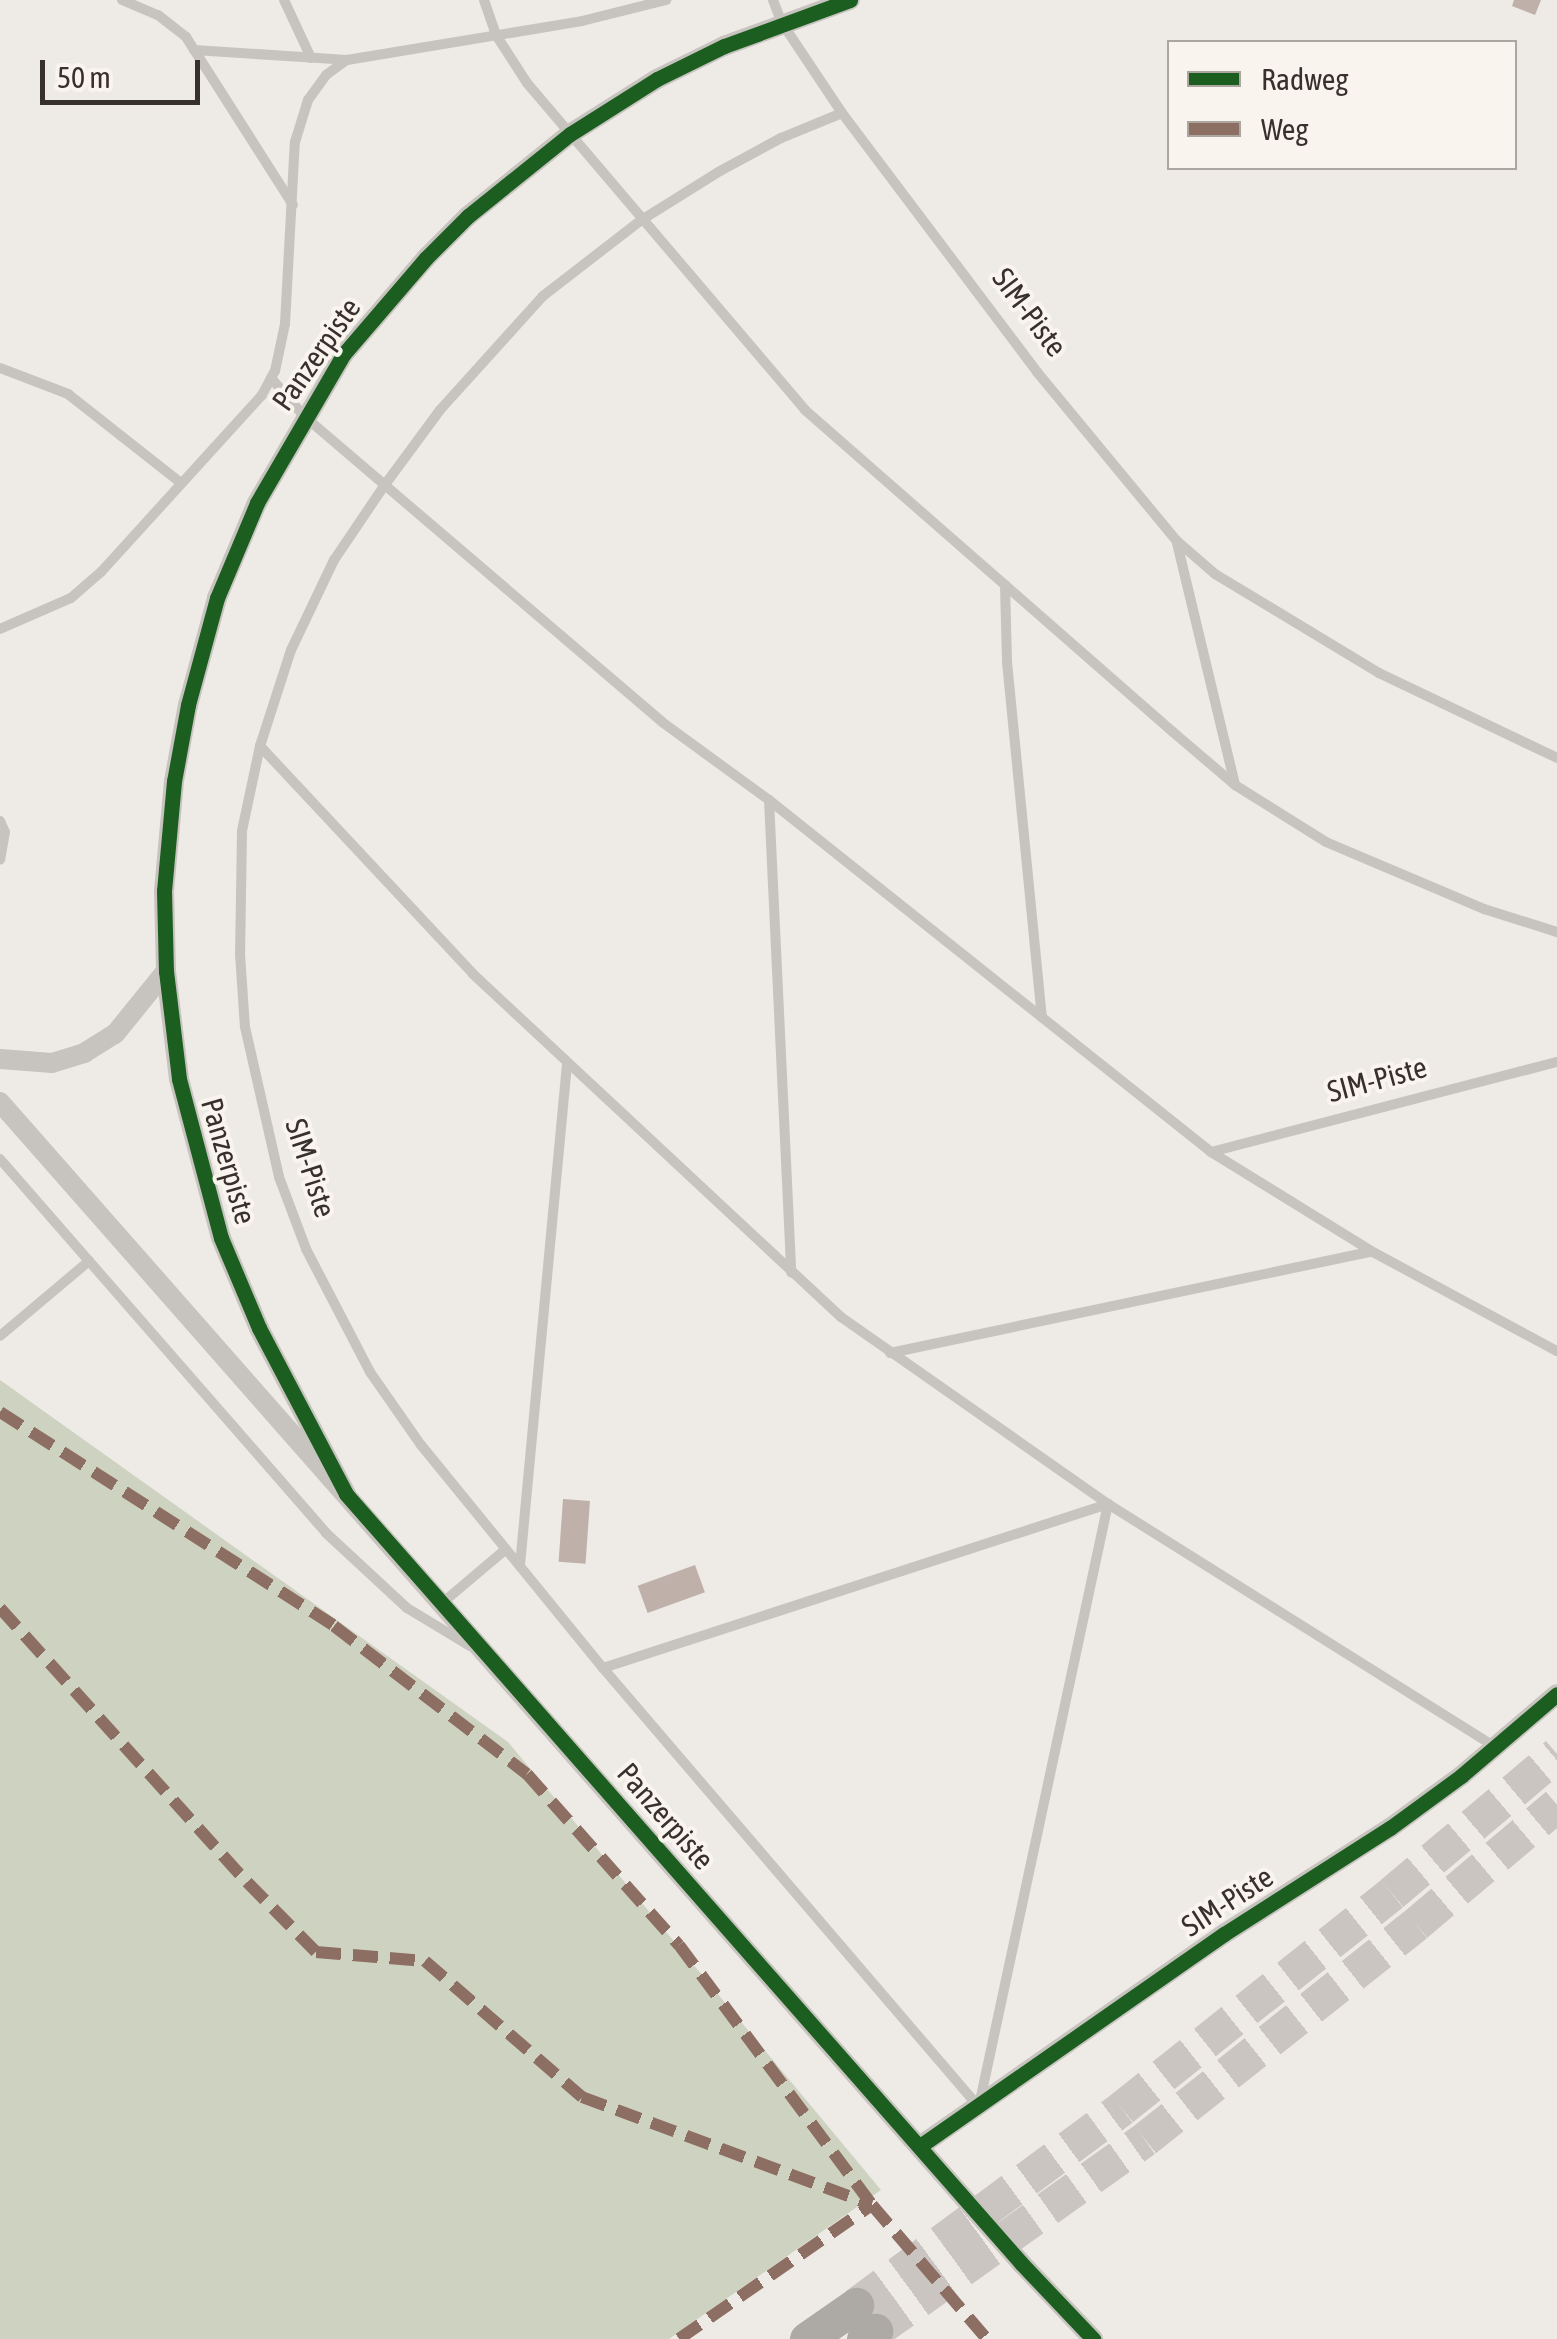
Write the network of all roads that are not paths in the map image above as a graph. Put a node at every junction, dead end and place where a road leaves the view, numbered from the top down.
1 (122, 0) edge
2 (284, 0) edge
3 (484, 0) edge
4 (666, 0) edge
5 (773, 0) edge
6 (850, 0) edge
7 (782, 22) junction
8 (496, 35) junction
9 (194, 50) junction
10 (311, 58) junction
11 (347, 60) junction
12 (842, 113) junction
13 (570, 134) junction
14 (294, 206) junction
15 (640, 221) junction
16 (0, 368) edge
17 (271, 378) junction
18 (304, 416) junction
19 (180, 482) junction
20 (384, 486) junction
21 (1177, 541) junction
22 (1005, 585) junction
23 (0, 629) edge
24 (260, 746) junction
25 (1557, 758) edge
26 (1235, 785) junction
27 (768, 800) junction
28 (0, 821) edge
29 (0, 860) edge
30 (1557, 932) edge
31 (166, 970) junction
32 (1042, 1017) junction
33 (0, 1058) edge
34 (1557, 1062) edge
35 (567, 1064) junction
36 (0, 1102) edge
37 (1210, 1152) junction
38 (0, 1159) edge
39 (1372, 1252) junction
40 (89, 1261) junction
41 (791, 1272) junction
42 (0, 1336) edge
43 (1557, 1351) edge
44 (890, 1353) junction
45 (346, 1494) junction
46 (1108, 1504) junction
47 (506, 1549) junction
48 (520, 1565) junction
49 (441, 1604) junction
50 (489, 1657) junction
51 (603, 1668) junction
52 (1557, 1694) edge
53 (1496, 1747) junction
54 (978, 2107) junction
55 (920, 2146) junction
56 (865, 2325) tunnel mouth
57 (807, 2339) edge
58 (1093, 2339) edge

1 - 9 lane
2 - 10 lane
3 - 8 lane
4 - 8 lane
5 - 7 lane, SIM-Piste
6 - 7 street, Panzerpiste
7 - 12 lane, SIM-Piste
7 - 13 street, Panzerpiste
8 - 11 lane
8 - 13 lane
9 - 10 lane
9 - 14 lane
10 - 11 lane
11 - 14 lane
12 - 15 lane, SIM-Piste
12 - 21 lane, SIM-Piste
13 - 15 lane
13 - 18 street, Panzerpiste
14 - 17 lane
15 - 20 lane, SIM-Piste
15 - 22 lane
16 - 19 lane
17 - 18 lane
17 - 19 lane
18 - 20 lane
18 - 31 street, Panzerpiste
19 - 23 lane
20 - 24 lane, SIM-Piste
20 - 27 lane
21 - 25 lane, SIM-Piste
21 - 26 lane, SIM-Piste
22 - 26 lane
22 - 32 lane
24 - 35 lane
24 - 47 lane, SIM-Piste
26 - 30 lane
27 - 32 lane
27 - 41 lane
28 - 29 lane
31 - 33 street
31 - 45 street, Panzerpiste
32 - 37 lane
34 - 37 lane, SIM-Piste
35 - 41 lane
35 - 48 lane
36 - 45 street, Panzerpiste
37 - 39 lane
38 - 40 lane
39 - 43 lane
39 - 44 lane
40 - 42 lane
40 - 50 lane
41 - 44 lane
44 - 46 lane
45 - 49 street, Panzerpiste
46 - 51 lane
46 - 53 lane
46 - 54 lane
47 - 48 lane, SIM-Piste
47 - 49 lane
48 - 51 lane, SIM-Piste
49 - 50 street, Panzerpiste
50 - 55 street, Panzerpiste
51 - 54 lane, SIM-Piste
52 - 53 street, SIM-Piste
53 - 54 street, SIM-Piste
54 - 55 street, SIM-Piste
55 - 58 street, Panzerpiste
56 - 57 highway

